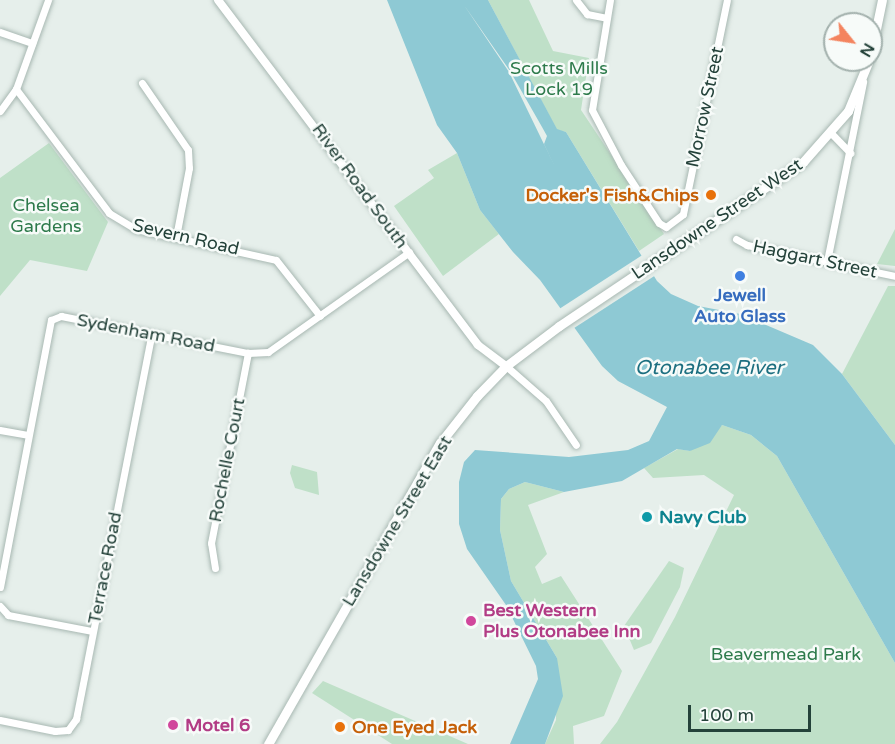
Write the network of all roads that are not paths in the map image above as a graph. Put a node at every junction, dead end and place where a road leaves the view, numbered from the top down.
1 (48, 0) edge
2 (218, 0) edge
3 (576, 0) edge
4 (610, 0) edge
5 (727, 0) edge
6 (607, 18) junction
7 (0, 32) edge
8 (32, 43) junction
9 (866, 72) edge
10 (863, 81) junction
11 (142, 82) dead end
12 (16, 89) junction
13 (0, 111) edge
14 (831, 133) junction
15 (850, 153) junction
16 (176, 237) junction
17 (736, 239) dead end
18 (409, 252) junction
19 (827, 261) junction
20 (895, 276) edge
21 (320, 316) junction
22 (559, 326) joint
23 (151, 335) junction
24 (248, 353) junction
25 (506, 366) junction
26 (0, 430) edge
27 (28, 435) junction
28 (576, 445) dead end
29 (4, 533) edge
30 (215, 568) dead end
31 (0, 587) edge
32 (0, 606) edge
33 (92, 631) junction
34 (0, 720) edge
35 (268, 744) edge

1 - 8 street
2 - 18 street, River Road South
3 - 6 street
4 - 6 street
5 - 6 street, Morrow Street
7 - 8 street
8 - 12 street
9 - 10 main road, Lansdowne Street West
10 - 14 main road, Lansdowne Street West
10 - 15 street
11 - 16 street
12 - 13 street
12 - 16 street, Severn Road
14 - 15 street
14 - 22 main road, Lansdowne Street West
15 - 19 street
16 - 21 street, Severn Road
17 - 19 street, Haggart Street
18 - 21 street, Sydenham Road
18 - 25 street, River Road South
19 - 20 street, Haggart Street
21 - 24 street, Sydenham Road
22 - 25 main road, Lansdowne Street East
23 - 24 street, Sydenham Road
23 - 27 street, Sydenham Road
23 - 33 street, Terrace Road
24 - 30 street, Rochelle Court
25 - 28 street
25 - 35 main road, Lansdowne Street East
26 - 27 street
27 - 29 street, Sydenham Road
29 - 31 street, Sydenham Road
32 - 33 street
33 - 34 street, Terrace Road

